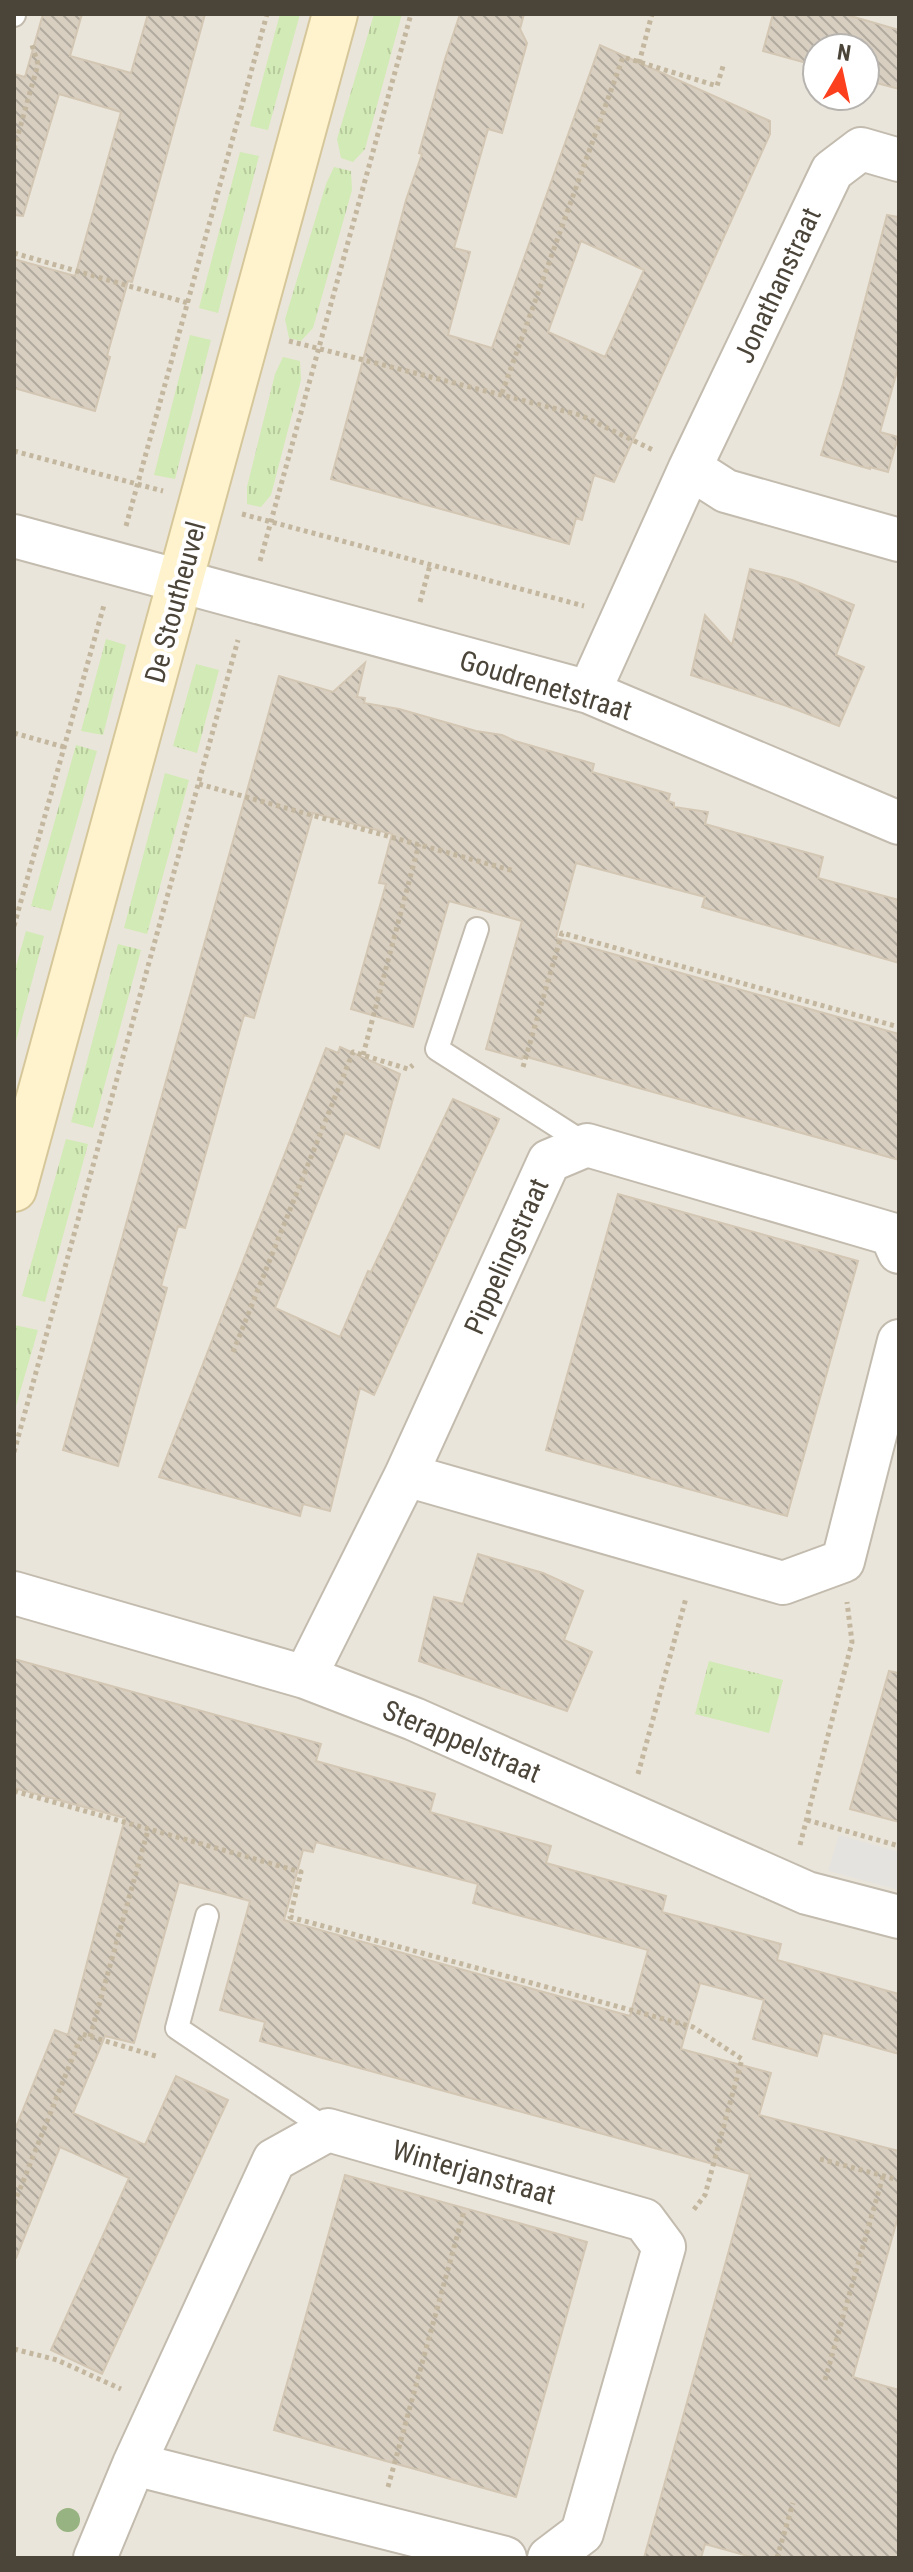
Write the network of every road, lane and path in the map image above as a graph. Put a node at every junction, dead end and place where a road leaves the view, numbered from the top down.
1 (267, 14) edge
2 (335, 14) edge
3 (411, 14) edge
4 (652, 14) edge
5 (18, 20) edge
6 (639, 63) junction
7 (724, 63) dead end
8 (14, 149) edge
9 (899, 160) edge
10 (14, 253) edge
11 (188, 303) junction
12 (249, 331) junction
13 (318, 349) junction
14 (502, 393) junction
15 (14, 451) edge
16 (690, 468) junction
17 (138, 484) junction
18 (202, 503) junction
19 (271, 522) junction
20 (14, 536) edge
21 (899, 540) edge
22 (115, 564) junction
23 (181, 581) junction
24 (249, 599) junction
25 (623, 616) junction
26 (589, 692) junction
27 (14, 733) edge
28 (64, 747) junction
29 (198, 784) junction
30 (899, 823) edge
31 (419, 844) junction
32 (514, 871) dead end
33 (14, 926) edge
34 (477, 929) dead end
35 (899, 1027) edge
36 (437, 1049) junction
37 (363, 1055) junction
38 (514, 1098) junction
39 (587, 1145) junction
40 (14, 1189) edge
41 (899, 1252) edge
42 (899, 1341) edge
43 (233, 1352) dead end
44 (14, 1452) edge
45 (406, 1475) junction
46 (697, 1559) junction
47 (843, 1561) junction
48 (14, 1593) edge
49 (305, 1677) junction
50 (14, 1791) edge
51 (627, 1813) junction
52 (807, 1820) junction
53 (148, 1830) junction
54 (899, 1846) edge
55 (790, 1886) junction
56 (207, 1916) dead end
57 (899, 1917) edge
58 (177, 2028) junction
59 (90, 2037) junction
60 (328, 2130) junction
61 (820, 2159) dead end
62 (475, 2172) junction
63 (883, 2176) junction
64 (899, 2180) edge
65 (14, 2204) edge
66 (664, 2247) junction
67 (14, 2349) edge
68 (825, 2380) dead end
69 (161, 2406) junction
70 (134, 2464) junction
71 (793, 2503) dead end
72 (377, 2526) junction
73 (95, 2558) edge
74 (505, 2558) edge
75 (549, 2558) edge
76 (777, 2558) edge

1 - 11 path
2 - 12 street, De Stoutheuvel
3 - 13 path
4 - 6 path
5 - 8 path
6 - 7 path
6 - 14 path
9 - 16 street, Jonathanstraat
10 - 11 path
11 - 17 path
12 - 13 path
12 - 18 street, De Stoutheuvel
13 - 14 path
13 - 19 path
14 - 16 path
15 - 17 path
16 - 21 street
16 - 25 street, Jonathanstraat
17 - 18 path
17 - 22 path
18 - 19 path
18 - 23 street, De Stoutheuvel
19 - 24 path
19 - 25 path
20 - 22 street, Goudrenetstraat
22 - 23 street, Goudrenetstraat
22 - 28 path
23 - 24 street, Goudrenetstraat
23 - 40 street, De Stoutheuvel
24 - 26 street, Goudrenetstraat
24 - 29 path
25 - 26 street, Jonathanstraat
26 - 30 street, Goudrenetstraat
27 - 28 path
28 - 33 path
29 - 31 path
29 - 44 path
31 - 32 path
31 - 37 path
34 - 36 lane
35 - 38 path
36 - 37 path
36 - 38 lane
37 - 43 path
38 - 39 lane
39 - 41 street
39 - 45 street, Pippelingstraat
42 - 47 street
45 - 46 street
45 - 49 street, Pippelingstraat
46 - 47 street
46 - 51 path
47 - 52 path
48 - 49 street, Sterappelstraat
49 - 51 street, Sterappelstraat
50 - 53 path
51 - 55 street, Sterappelstraat
52 - 54 path
52 - 55 path
53 - 59 path
53 - 66 path
55 - 57 street, Sterappelstraat
56 - 58 lane
58 - 59 path
58 - 60 lane
59 - 65 path
60 - 62 street, Winterjanstraat
60 - 69 street
61 - 63 path
62 - 66 street, Winterjanstraat
62 - 72 path
63 - 64 path
63 - 68 path
66 - 75 street
67 - 69 path
69 - 70 street
70 - 72 street
70 - 73 street
71 - 76 path
72 - 74 street

